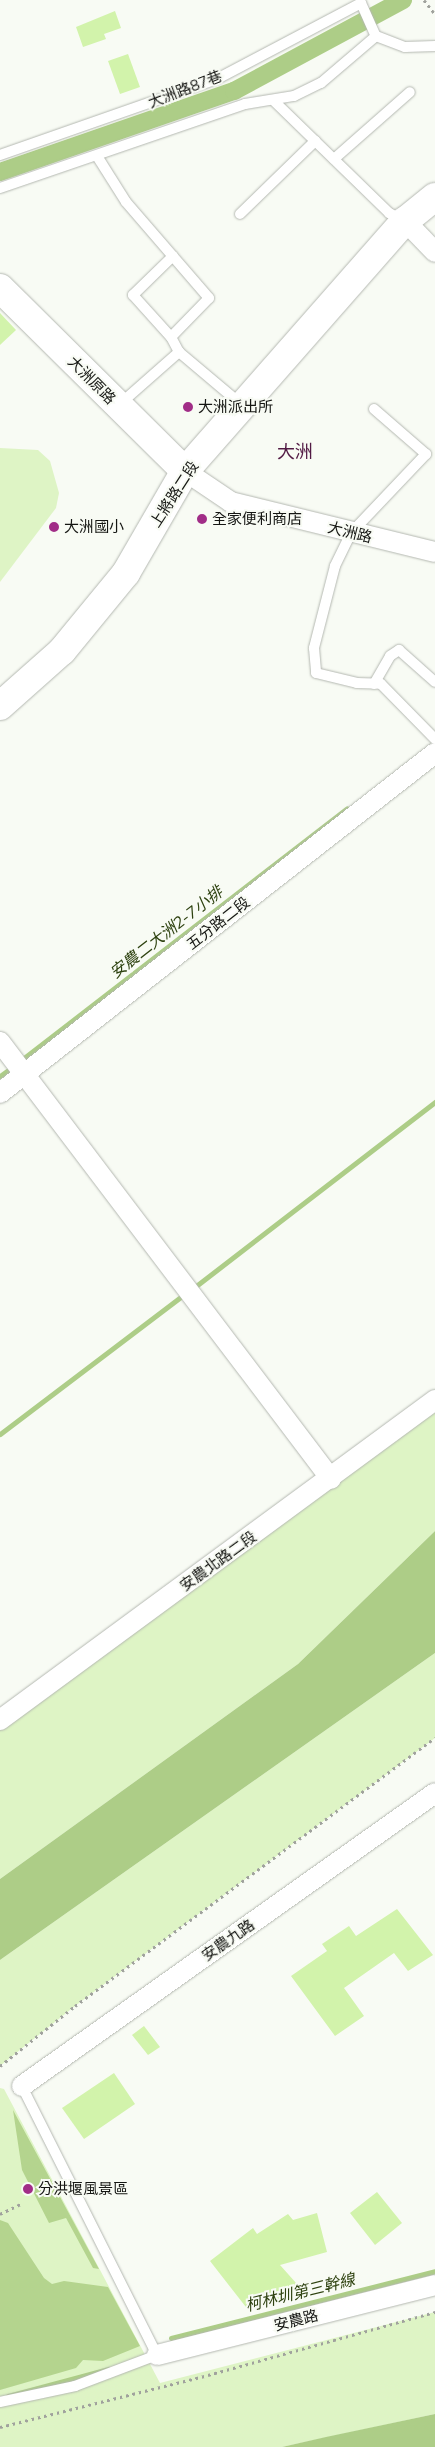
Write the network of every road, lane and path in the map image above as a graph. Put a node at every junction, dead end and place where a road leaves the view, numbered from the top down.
1 (425, 1) edge
2 (435, 14) edge
3 (376, 36) junction
4 (435, 46) edge
5 (410, 92) dead end
6 (274, 101) junction
7 (315, 141) junction
8 (0, 155) edge
9 (97, 156) junction
10 (334, 159) junction
11 (0, 188) edge
12 (435, 197) edge
13 (240, 214) dead end
14 (405, 221) junction
15 (435, 252) edge
16 (172, 256) junction
17 (0, 288) edge
18 (171, 337) junction
19 (179, 352) junction
20 (118, 406) junction
21 (243, 406) junction
22 (374, 409) dead end
23 (185, 471) junction
24 (351, 533) junction
25 (435, 552) edge
26 (435, 682) edge
27 (374, 684) junction
28 (0, 706) edge
29 (435, 739) edge
30 (435, 753) edge
31 (0, 1042) edge
32 (24, 1074) junction
33 (0, 1093) edge
34 (435, 1400) edge
35 (331, 1479) junction
36 (0, 1720) edge
37 (435, 1738) edge
38 (435, 1793) edge
39 (0, 2066) edge
40 (22, 2086) joint
41 (23, 2203) dead end
42 (0, 2214) edge
43 (435, 2285) edge
44 (435, 2312) edge
45 (157, 2356) junction
46 (0, 2402) edge
47 (0, 2427) edge

1 - 2 path
3 - 4 lane
3 - 6 lane
3 - 8 lane, 大洲路87巷
5 - 10 lane
6 - 7 lane
6 - 9 lane
7 - 10 lane
7 - 13 lane
9 - 11 lane
9 - 16 lane
10 - 14 lane
12 - 14 main road, 上將路二段
14 - 15 street
14 - 21 main road, 上將路二段
16 - 18 lane
16 - 18 lane
17 - 20 main road, 大洲原路
18 - 19 lane
19 - 20 lane
19 - 21 lane
20 - 23 main road, 大洲原路
21 - 23 main road, 上將路二段
22 - 24 lane
23 - 24 street, 大洲路
23 - 28 main road, 上將路二段
24 - 25 street, 大洲路
24 - 27 lane
26 - 27 lane
27 - 29 lane
30 - 32 street, 五分路二段
31 - 32 street
32 - 33 street, 五分路二段
32 - 35 street
34 - 35 street, 安農北路二段
35 - 36 street, 安農北路二段
37 - 39 path
38 - 40 street, 安農九路
40 - 45 lane
41 - 42 path
43 - 45 street, 安農路
44 - 47 path
45 - 46 lane

